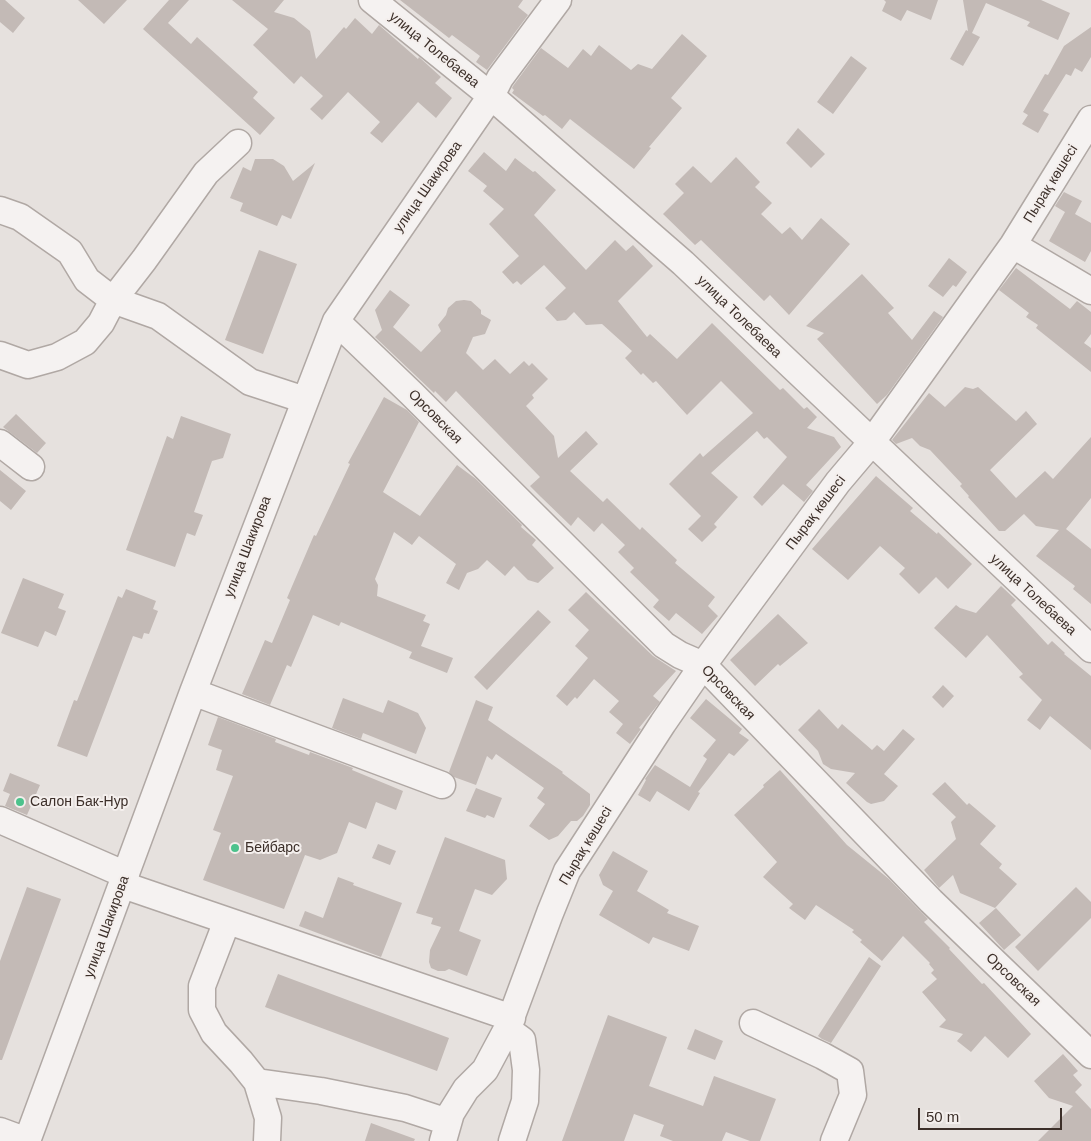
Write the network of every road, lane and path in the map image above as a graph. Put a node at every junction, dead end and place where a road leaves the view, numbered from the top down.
1 (372, 0) edge
2 (558, 0) edge
3 (492, 96) junction
4 (1091, 119) edge
5 (238, 143) dead end
6 (0, 210) edge
7 (1013, 245) junction
8 (1091, 291) edge
9 (113, 300) junction
10 (336, 322) junction
11 (0, 355) edge
12 (305, 400) junction
13 (0, 443) edge
14 (871, 443) junction
15 (31, 468) dead end
16 (1091, 649) edge
17 (703, 664) junction
18 (193, 692) junction
19 (442, 785) dead end
20 (0, 820) edge
21 (124, 880) junction
22 (227, 921) junction
23 (752, 1023) dead end
24 (510, 1024) junction
25 (1091, 1055) edge
26 (257, 1082) junction
27 (0, 1131) edge
28 (446, 1131) edge
29 (27, 1141) edge
30 (267, 1141) edge
31 (512, 1141) edge
32 (834, 1141) edge

1 - 3 street, улица Толебаева
2 - 3 street, улица Шакирова
3 - 10 street, улица Шакирова
3 - 14 street, улица Толебаева
4 - 7 street, Пырақ көшесі
5 - 9 street
6 - 9 street
7 - 8 street
7 - 14 street, Пырақ көшесі
9 - 11 street
9 - 12 street
10 - 12 street, улица Шакирова
10 - 17 street, Орсовская
12 - 18 street, улица Шакирова
13 - 15 street
14 - 16 street, улица Толебаева
14 - 17 street, Пырақ көшесі
17 - 24 street, Пырақ көшесі
17 - 25 street, Орсовская
18 - 19 street
18 - 21 street, улица Шакирова
20 - 21 street
21 - 22 street
21 - 29 street, улица Шакирова
22 - 24 street
22 - 26 street
23 - 32 street
24 - 28 street, Пырақ көшесі
24 - 31 street
26 - 28 street
26 - 30 street
27 - 29 street

